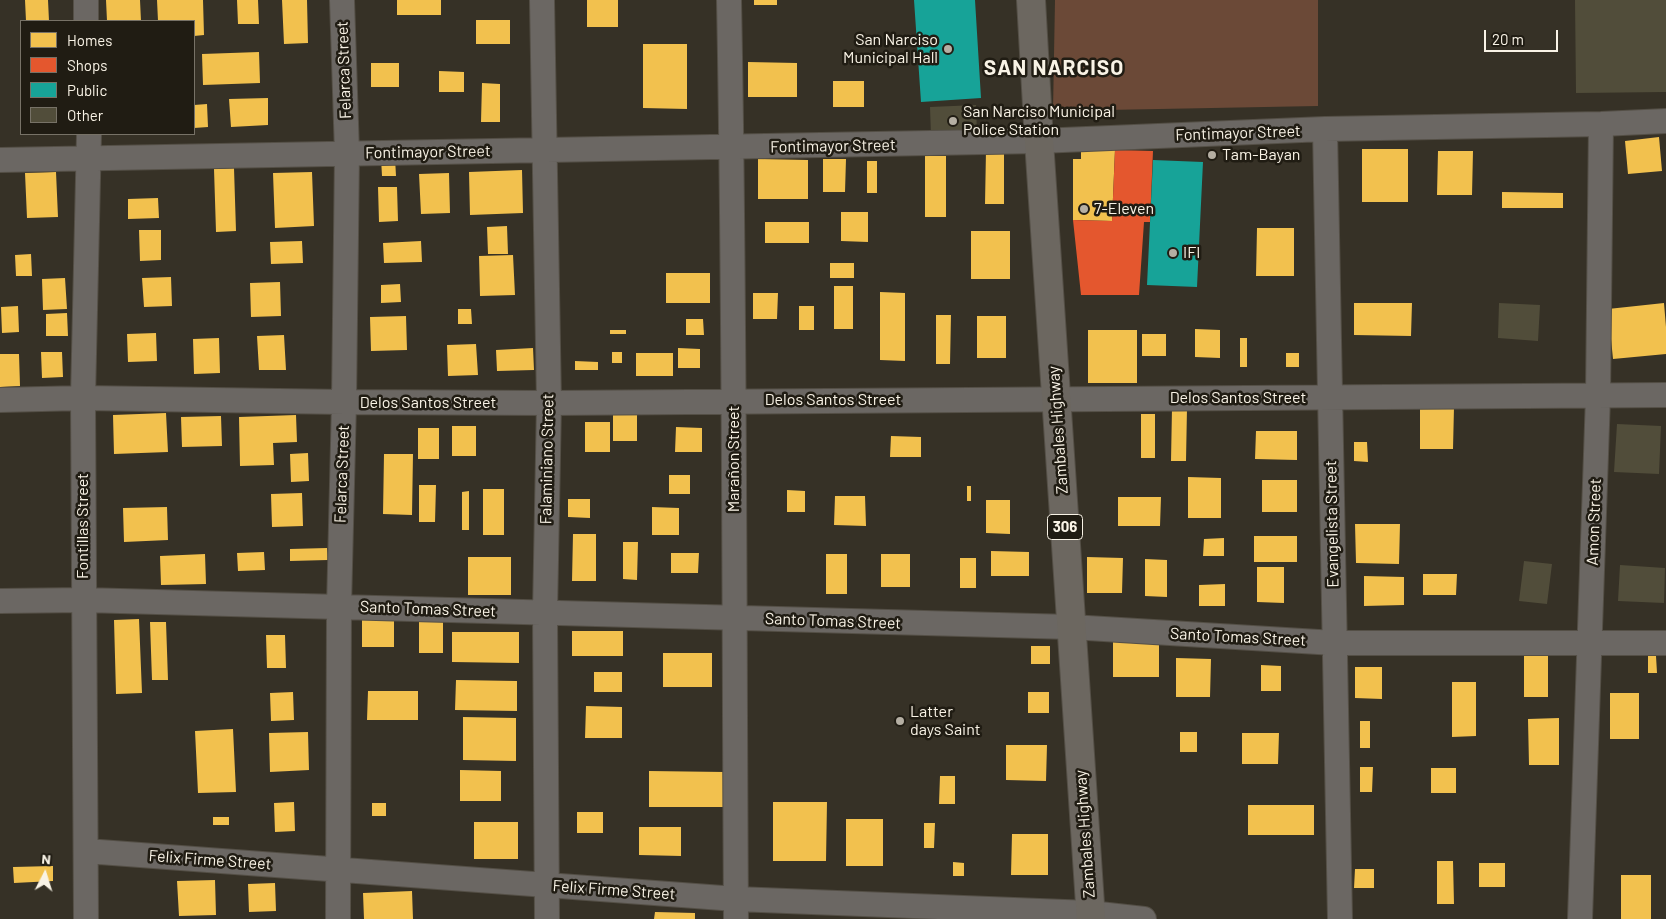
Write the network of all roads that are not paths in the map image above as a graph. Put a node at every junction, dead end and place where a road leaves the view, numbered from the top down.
1 (86, 0) edge
2 (342, 0) edge
3 (542, 0) edge
4 (729, 0) edge
5 (1031, 0) edge
6 (86, 20) edge
7 (1666, 121) edge
8 (1601, 124) junction
9 (1325, 129) junction
10 (89, 135) edge
11 (1039, 141) junction
12 (732, 148) junction
13 (544, 150) junction
14 (347, 153) junction
15 (0, 160) edge
16 (89, 160) junction
17 (1666, 395) edge
18 (1598, 396) junction
19 (83, 398) junction
20 (1329, 398) junction
21 (1056, 399) junction
22 (0, 400) edge
23 (734, 401) junction
24 (344, 402) junction
25 (549, 403) junction
26 (0, 600) edge
27 (84, 600) junction
28 (339, 607) junction
29 (545, 613) junction
30 (734, 618) junction
31 (1071, 627) junction
32 (1335, 643) junction
33 (1590, 643) junction
34 (1666, 644) edge
35 (86, 851) junction
36 (338, 869) junction
37 (547, 885) junction
38 (736, 909) edge
39 (1090, 916) edge
40 (86, 919) edge
41 (338, 919) edge
42 (547, 919) edge
43 (1144, 919) edge
44 (1340, 919) edge
45 (1580, 919) edge

1 - 6 street
2 - 14 street, Felarca Street
3 - 13 street, Falaminiano Street
4 - 12 street, Marañon Street
5 - 11 main road, Zambales Highway / 306
7 - 8 street, Fontimayor Street
8 - 9 street, Fontimayor Street
8 - 18 street, Amon Street
9 - 11 street, Fontimayor Street
9 - 20 street, Evangelista Street
10 - 16 street, Fontillas Street
11 - 12 street, Fontimayor Street
11 - 21 main road, Zambales Highway / 306
12 - 13 street, Fontimayor Street
12 - 23 street, Marañon Street
13 - 14 street, Fontimayor Street
13 - 25 street, Falaminiano Street
14 - 16 street, Fontimayor Street
14 - 24 street, Felarca Street
15 - 16 street, Fontimayor Street
16 - 19 street, Fontillas Street
17 - 18 street, Delos Santos Street
18 - 20 street, Delos Santos Street
18 - 33 street, Amon Street
19 - 22 street, Delos Santos Street
19 - 24 street, Delos Santos Street
19 - 27 street, Fontillas Street
20 - 21 street, Delos Santos Street
20 - 32 street, Evangelista Street
21 - 23 street, Delos Santos Street
21 - 31 main road, Zambales Highway / 306
23 - 25 street, Delos Santos Street
23 - 30 street, Marañon Street
24 - 25 street, Delos Santos Street
24 - 28 street, Felarca Street
25 - 29 street, Falaminiano Street
26 - 27 street, Santo Tomas Street
27 - 28 street, Santo Tomas Street
27 - 35 street, Fontillas Street
28 - 29 street, Santo Tomas Street
28 - 36 street, Felarca Street
29 - 30 street, Santo Tomas Street
29 - 37 street, Falaminiano Street
30 - 31 street, Santo Tomas Street
30 - 38 street, Marañon Street
31 - 32 street, Santo Tomas Street
31 - 39 main road, Zambales Highway / 306
32 - 33 street, Santo Tomas Street
32 - 44 street, Evangelista Street
33 - 34 street, Santo Tomas Street
33 - 45 street, Amon Street
35 - 36 street, Felix Firme Street
35 - 40 street, Fontillas Street
36 - 37 street, Felix Firme Street
36 - 41 street, Felarca Street
37 - 38 street, Felix Firme Street
37 - 42 street, Falaminiano Street
38 - 39 street, Felix Firme Street
39 - 43 street, Felix Firme Street

